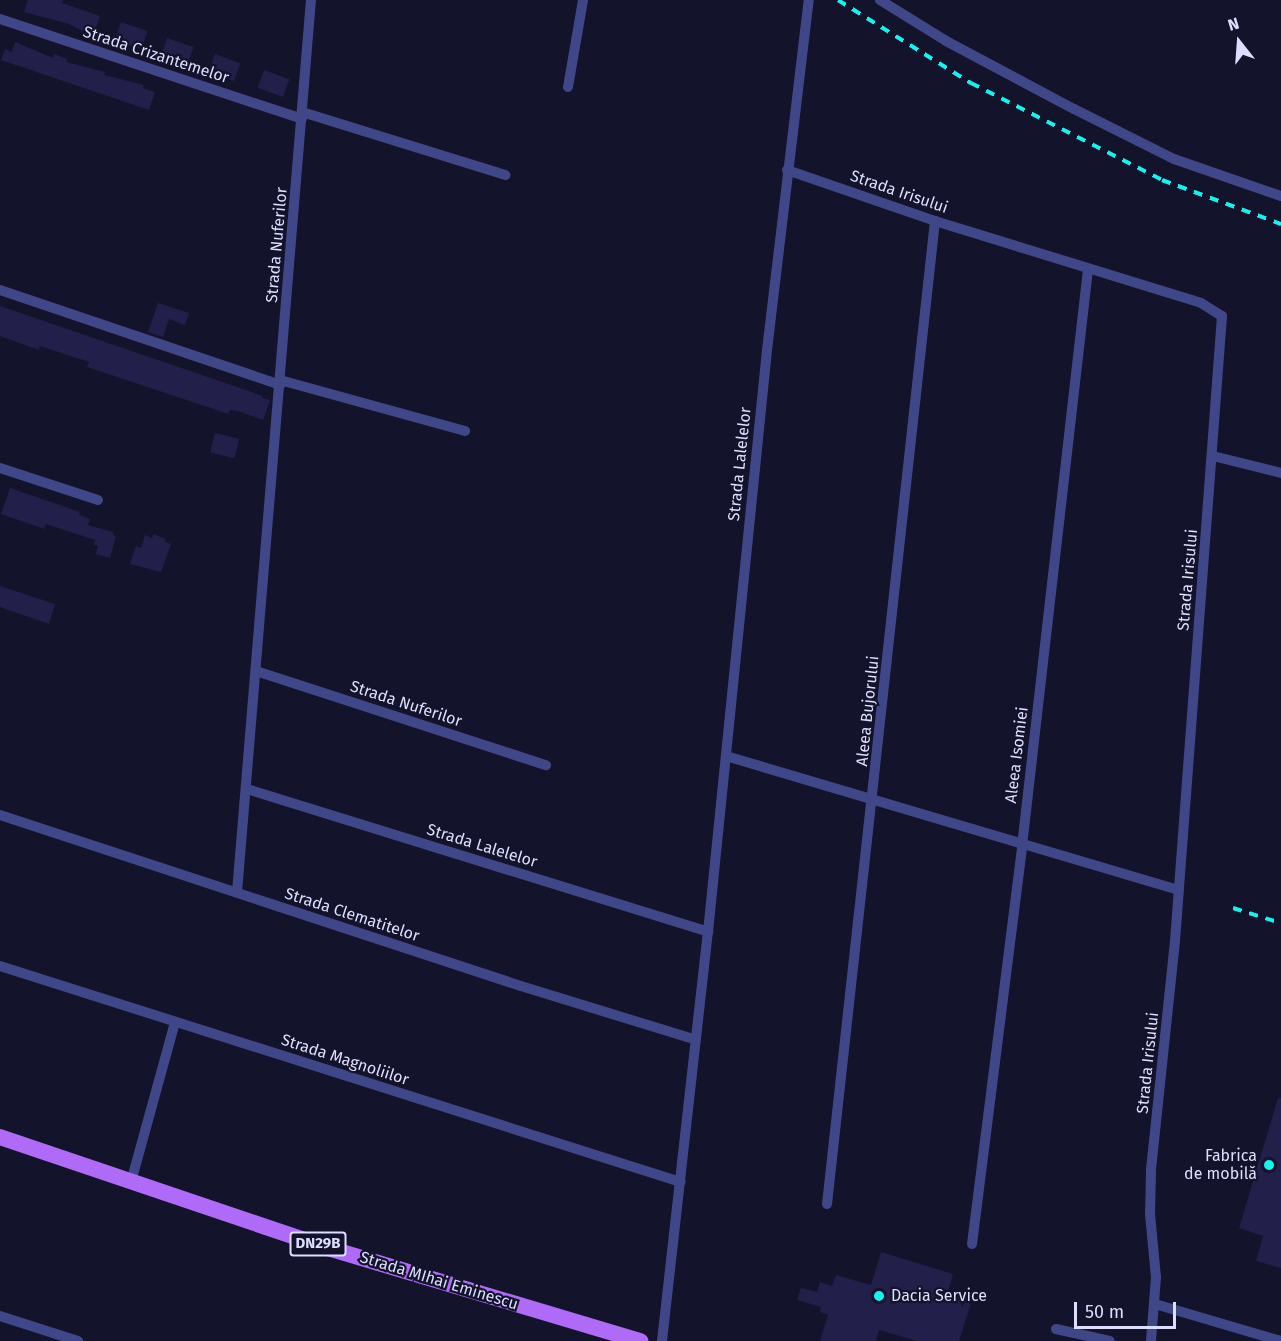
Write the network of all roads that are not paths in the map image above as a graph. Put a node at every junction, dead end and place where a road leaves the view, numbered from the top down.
1 (311, 0) edge
2 (583, 0) edge
3 (809, 0) edge
4 (880, 0) edge
5 (0, 18) edge
6 (568, 87) dead end
7 (302, 116) junction
8 (787, 170) junction
9 (505, 175) dead end
10 (1281, 196) edge
11 (935, 221) junction
12 (1088, 269) junction
13 (0, 290) edge
14 (280, 382) junction
15 (465, 431) dead end
16 (1213, 456) junction
17 (0, 468) edge
18 (1281, 474) edge
19 (98, 500) dead end
20 (256, 671) junction
21 (726, 756) junction
22 (546, 765) dead end
23 (247, 789) junction
24 (873, 801) junction
25 (0, 815) edge
26 (1022, 846) junction
27 (1179, 890) junction
28 (237, 892) junction
29 (708, 932) junction
30 (0, 966) edge
31 (176, 1022) junction
32 (696, 1040) junction
33 (0, 1137) edge
34 (131, 1182) junction
35 (681, 1182) junction
36 (827, 1204) dead end
37 (972, 1244) dead end
38 (1155, 1304) junction
39 (0, 1316) edge
40 (1056, 1329) dead end
41 (78, 1341) edge
42 (640, 1341) edge
43 (662, 1341) edge
44 (1110, 1341) edge
45 (1151, 1341) edge
46 (1281, 1341) edge

1 - 7 street, Strada Nuferilor
2 - 6 street
3 - 8 street, Strada Lalelelor
4 - 10 street
5 - 7 street, Strada Crizantemelor
7 - 9 street
7 - 14 street, Strada Nuferilor
8 - 11 street, Strada Irisului
8 - 21 street, Strada Lalelelor
11 - 12 street, Strada Irisului
11 - 24 street, Aleea Bujorului
12 - 16 street, Strada Irisului
12 - 26 street, Aleea Isomiei
13 - 14 street
14 - 15 street
14 - 20 street, Strada Nuferilor
16 - 18 street
16 - 27 street, Strada Irisului
17 - 19 street
20 - 22 street, Strada Nuferilor
20 - 23 street, Strada Nuferilor
21 - 24 street
21 - 29 street, Strada Lalelelor
23 - 28 street, Strada Nuferilor
23 - 29 street, Strada Lalelelor
24 - 26 street
24 - 36 street, Aleea Bujorului
25 - 28 street, Strada Clematitelor
26 - 27 street
26 - 37 street, Aleea Isomiei
27 - 38 street, Strada Irisului
28 - 32 street, Strada Clematitelor
29 - 32 street, Strada Lalelelor
30 - 31 street, Strada Magnoliilor
31 - 34 street
31 - 35 street, Strada Magnoliilor
32 - 35 street, Strada Lalelelor
33 - 34 main road, Strada MIhai Eminescu / DN29B
34 - 42 main road, Strada MIhai Eminescu / DN29B
35 - 43 street, Strada Lalelelor
38 - 45 street, Strada Irisului
38 - 46 street
39 - 41 street
40 - 44 street

